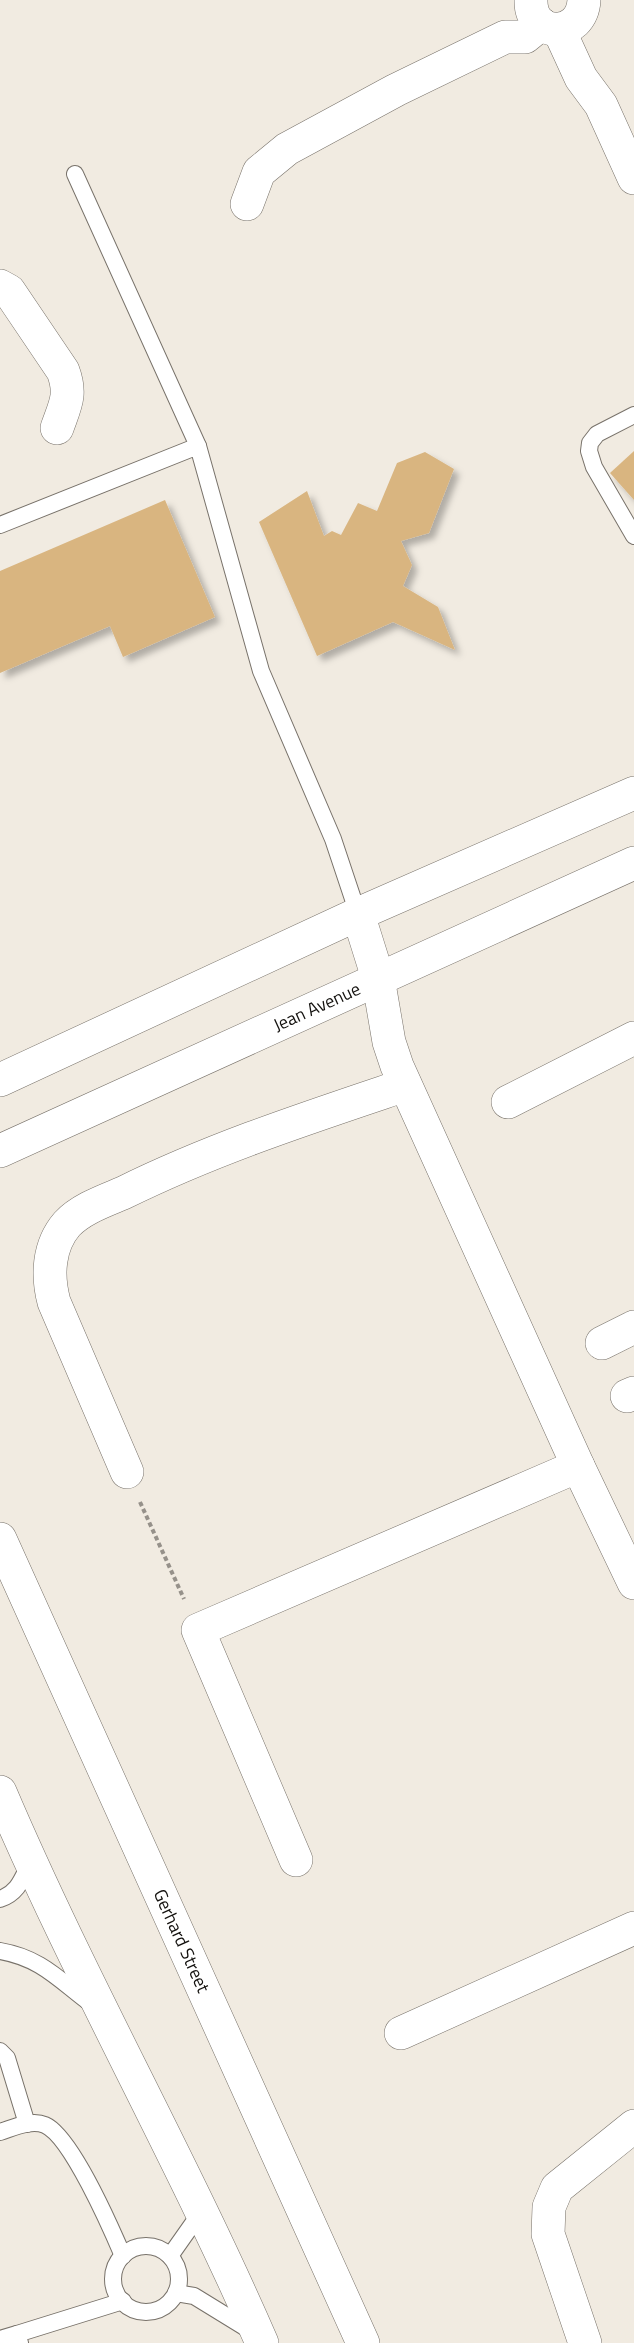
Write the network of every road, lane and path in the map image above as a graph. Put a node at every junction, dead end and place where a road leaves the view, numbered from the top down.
1 (562, 12) edge
2 (75, 174) dead end
3 (634, 178) edge
4 (247, 204) dead end
5 (0, 286) edge
6 (634, 415) edge
7 (57, 428) dead end
8 (198, 446) junction
9 (0, 525) edge
10 (634, 536) edge
11 (634, 793) edge
12 (634, 863) edge
13 (358, 914) junction
14 (378, 978) junction
15 (634, 1038) edge
16 (0, 1080) edge
17 (405, 1085) junction
18 (508, 1102) dead end
19 (0, 1151) edge
20 (634, 1327) edge
21 (602, 1343) dead end
22 (578, 1466) junction
23 (127, 1472) joint
24 (0, 1539) edge
25 (634, 1582) edge
26 (198, 1630) junction
27 (0, 1792) edge
28 (296, 1860) dead end
29 (30, 1863) junction
30 (0, 1899) edge
31 (634, 1928) edge
32 (0, 1951) edge
33 (101, 2011) junction
34 (401, 2033) dead end
35 (0, 2051) edge
36 (27, 2124) junction
37 (634, 2126) edge
38 (0, 2132) edge
39 (201, 2212) junction
40 (123, 2256) junction
41 (170, 2256) junction
42 (176, 2293) junction
43 (123, 2301) junction
44 (0, 2339) edge
45 (18, 2339) edge
46 (261, 2340) edge
47 (363, 2343) edge
48 (585, 2343) edge

1 - 3 street
1 - 4 street
2 - 8 lane
5 - 7 street
6 - 10 lane
8 - 9 lane
8 - 13 lane
11 - 13 street
12 - 14 street, Jean Avenue
13 - 14 street
13 - 16 street
14 - 17 street
14 - 19 street, Jean Avenue
15 - 18 street
17 - 22 street
17 - 23 street
20 - 21 street
22 - 25 street
22 - 26 street
23 - 26 path
24 - 47 street, Gerhard Street
26 - 28 street
27 - 29 street
29 - 30 lane
29 - 33 street
31 - 34 street
32 - 33 lane
33 - 39 street
35 - 36 lane
36 - 38 lane
36 - 40 lane
37 - 48 street
39 - 41 lane
39 - 46 street
40 - 41 lane
40 - 43 lane
41 - 42 lane
42 - 43 lane
42 - 46 lane
43 - 45 lane
44 - 45 lane

